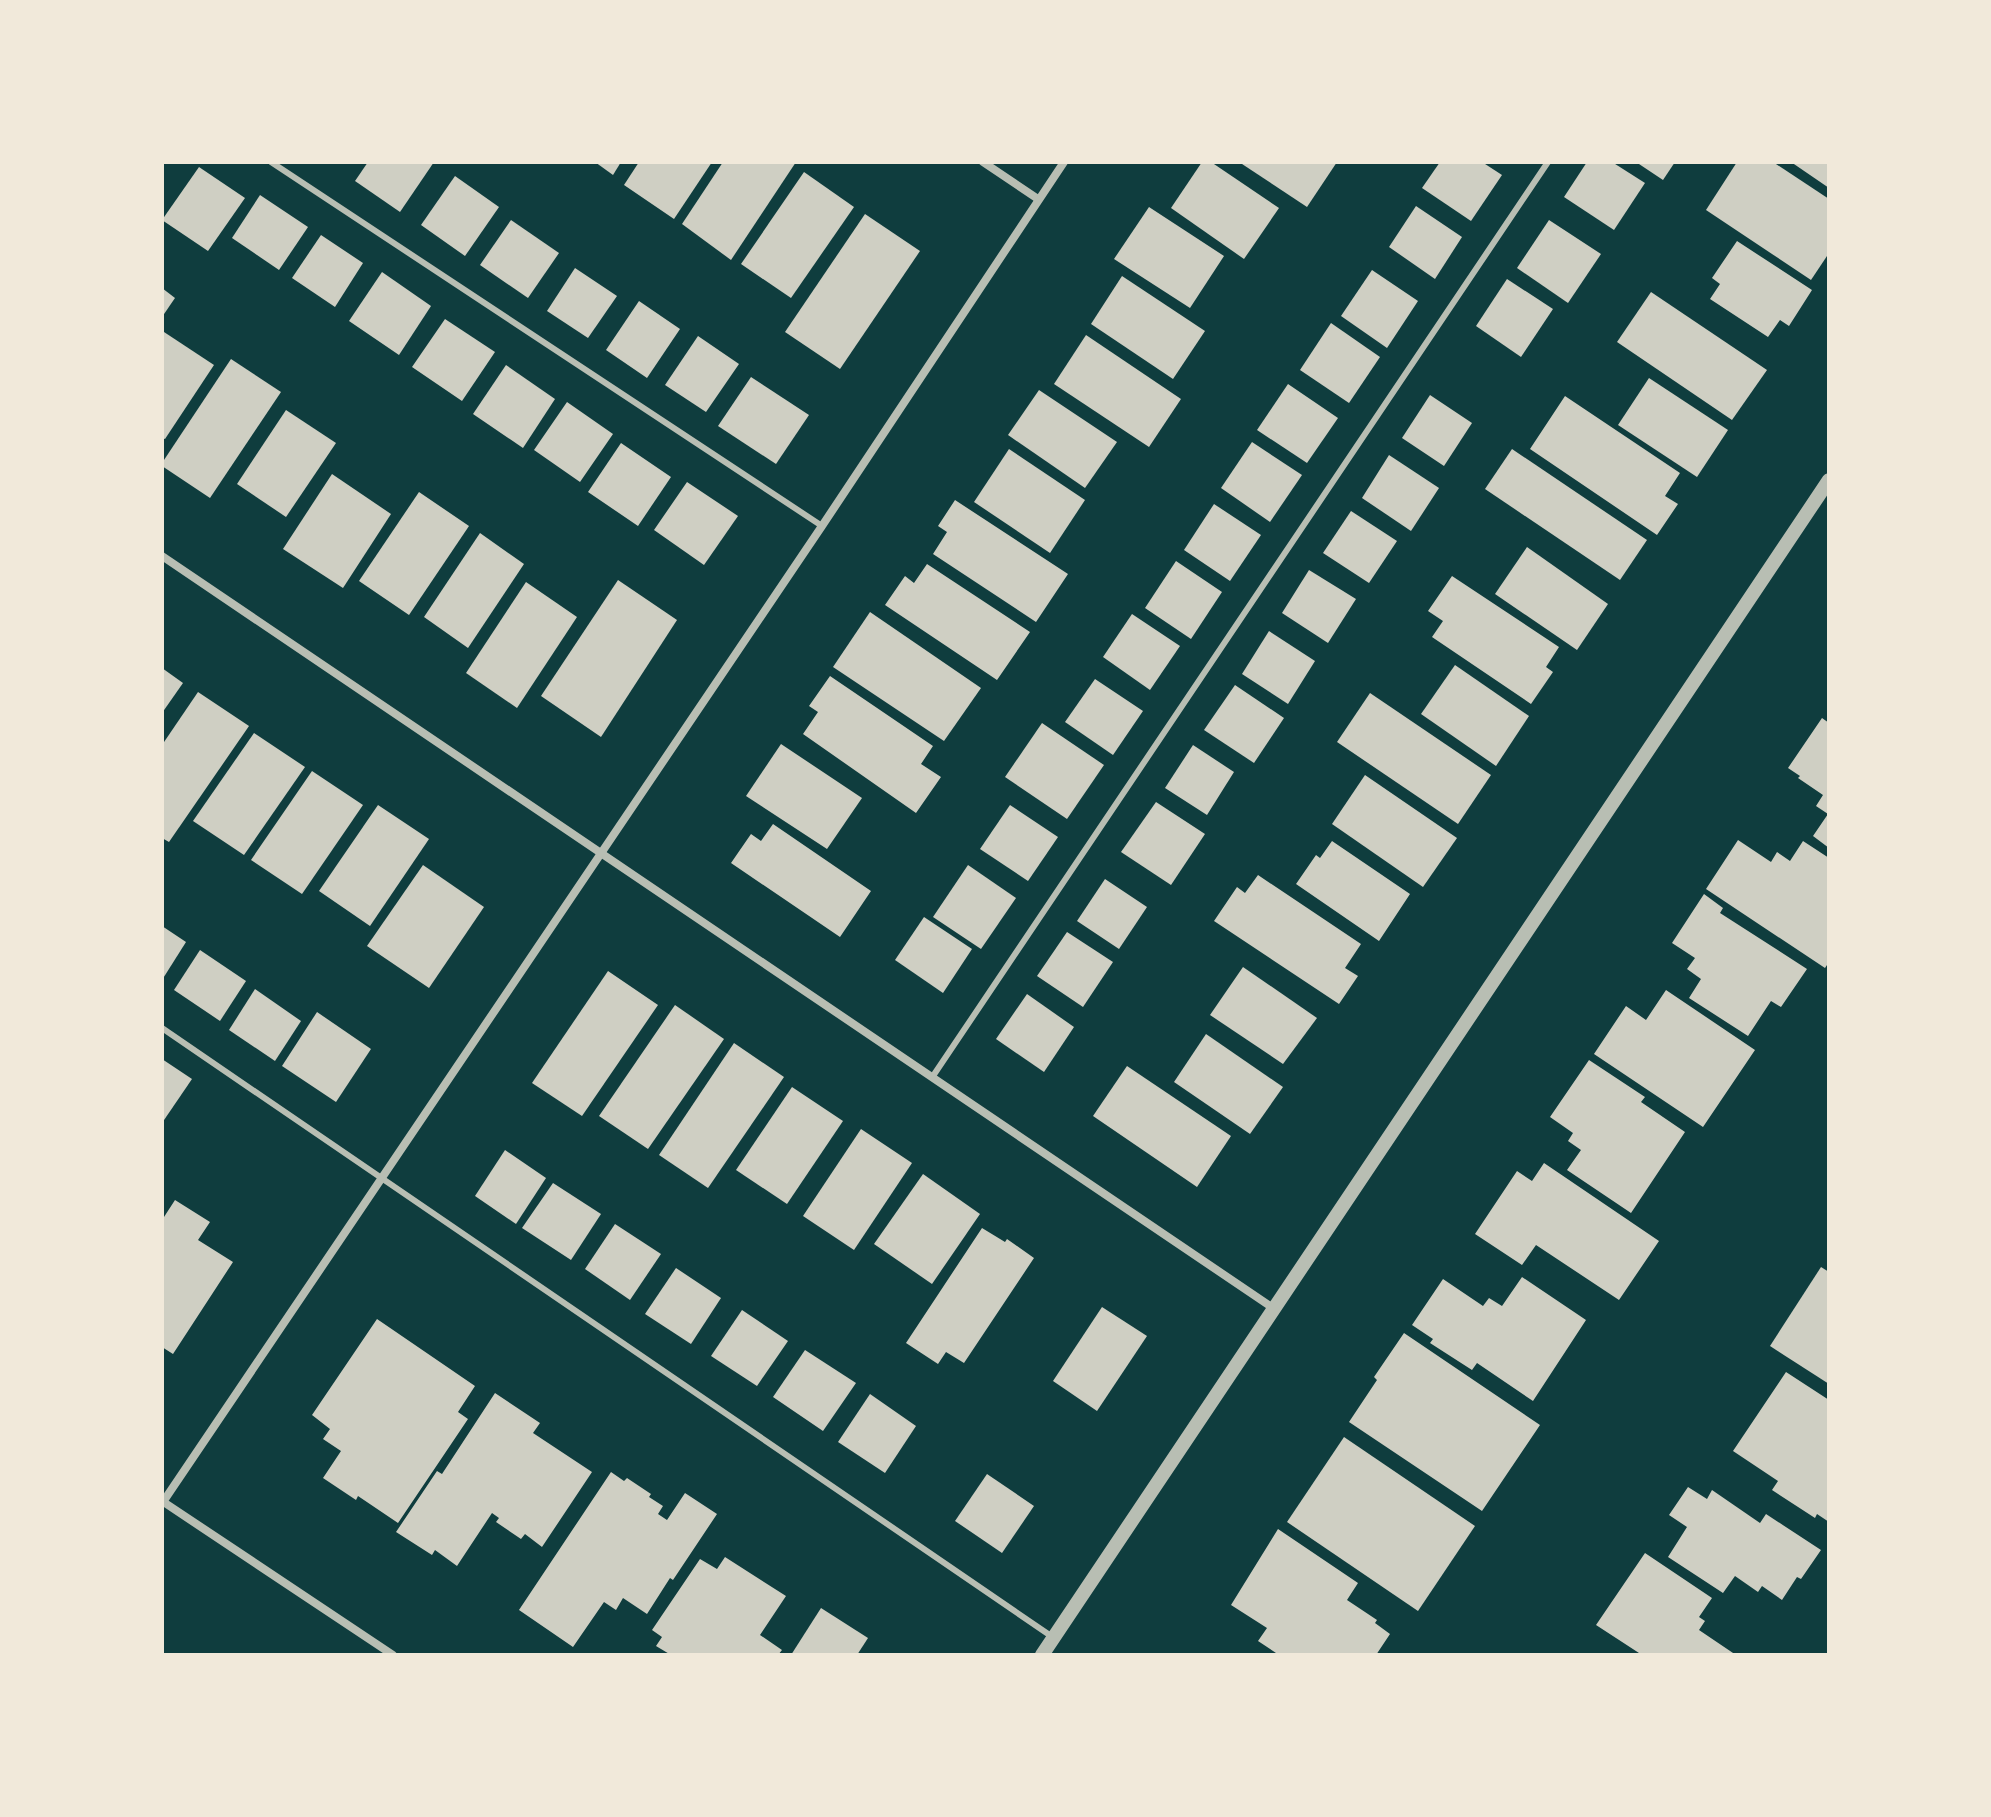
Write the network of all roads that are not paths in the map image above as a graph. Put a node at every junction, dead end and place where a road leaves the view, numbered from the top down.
1 (271, 162) edge
2 (983, 162) edge
3 (1064, 162) edge
4 (1548, 162) edge
5 (1038, 199) junction
6 (1829, 481) edge
7 (822, 526) junction
8 (162, 556) edge
9 (600, 853) junction
10 (162, 1028) edge
11 (933, 1076) junction
12 (383, 1177) junction
13 (1273, 1308) junction
14 (163, 1501) edge
15 (1054, 1638) junction
16 (393, 1655) edge
17 (1042, 1655) edge

1 - 7 lane
2 - 5 street
3 - 5 street
4 - 11 lane
5 - 7 street
6 - 13 street
7 - 9 street
8 - 9 street
9 - 11 street
9 - 12 street
10 - 12 lane
11 - 13 street
12 - 14 street
12 - 15 lane
13 - 15 street
14 - 16 street
15 - 17 street

